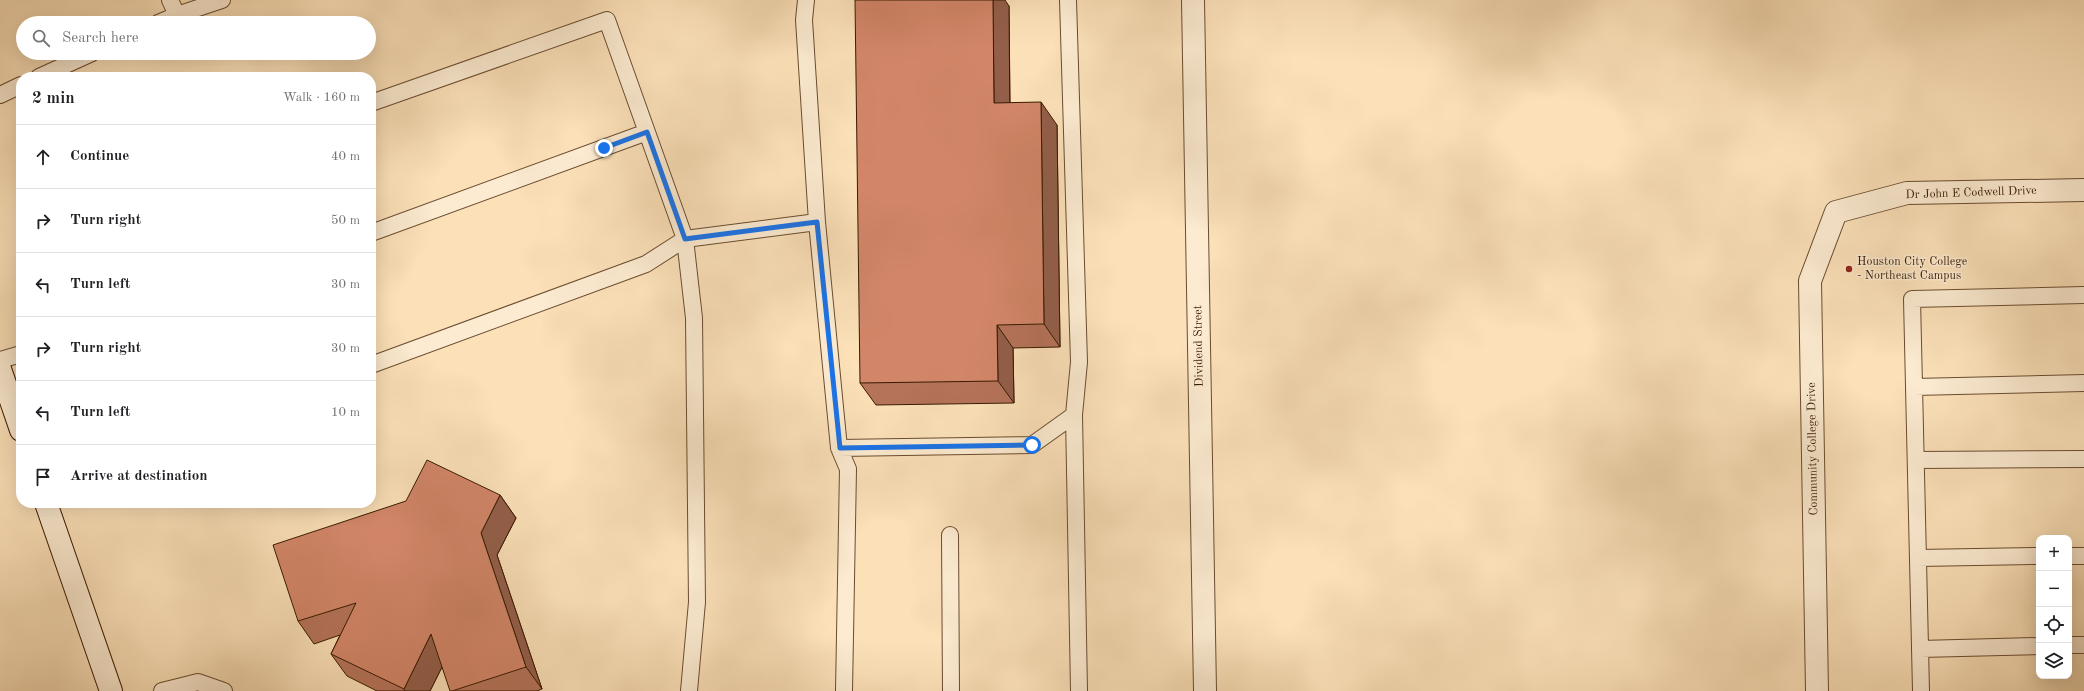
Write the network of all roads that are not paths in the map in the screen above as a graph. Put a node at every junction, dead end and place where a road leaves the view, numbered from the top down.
1 (170, 0) edge
2 (222, 0) edge
3 (806, 0) edge
4 (1068, 0) edge
5 (1193, 0) edge
6 (176, 15) joint
7 (77, 60) edge
8 (50, 72) edge
9 (16, 87) edge
10 (0, 95) edge
11 (376, 101) edge
12 (647, 132) junction
13 (2084, 190) edge
14 (1836, 212) joint
15 (817, 222) junction
16 (376, 231) edge
17 (685, 239) junction
18 (2084, 295) edge
19 (16, 355) edge
20 (0, 360) edge
21 (376, 363) edge
22 (0, 369) edge
23 (2084, 383) edge
24 (1914, 387) junction
25 (16, 415) edge
26 (1074, 415) junction
27 (840, 448) junction
28 (2084, 459) edge
29 (1916, 460) junction
30 (48, 508) edge
31 (950, 535) dead end
32 (2036, 556) edge
33 (2072, 556) edge
34 (2084, 556) edge
35 (1918, 558) junction
36 (2084, 645) edge
37 (2036, 646) edge
38 (2072, 646) edge
39 (1920, 649) junction
40 (111, 691) edge
41 (162, 691) edge
42 (224, 691) edge
43 (689, 691) edge
44 (844, 691) edge
45 (951, 691) edge
46 (1079, 691) edge
47 (1205, 691) edge
48 (1816, 691) edge
49 (1921, 691) edge

1 - 6 lane
2 - 6 lane
3 - 15 lane
4 - 26 lane
5 - 47 street, Dividend Street
7 - 8 lane
9 - 10 lane
11 - 12 lane
12 - 16 lane
12 - 17 lane
13 - 14 street, Dr John E Codwell Drive
14 - 48 street, Community College Drive
15 - 17 lane
15 - 27 lane
17 - 21 lane
17 - 43 lane
18 - 24 lane
19 - 20 lane
22 - 25 street
23 - 24 lane
24 - 29 lane
26 - 27 lane
26 - 46 lane
27 - 44 lane
28 - 29 lane
29 - 35 lane
30 - 40 street
31 - 45 lane
32 - 35 lane
33 - 34 lane
35 - 39 lane
36 - 38 lane
37 - 39 lane
39 - 49 lane
41 - 42 lane

